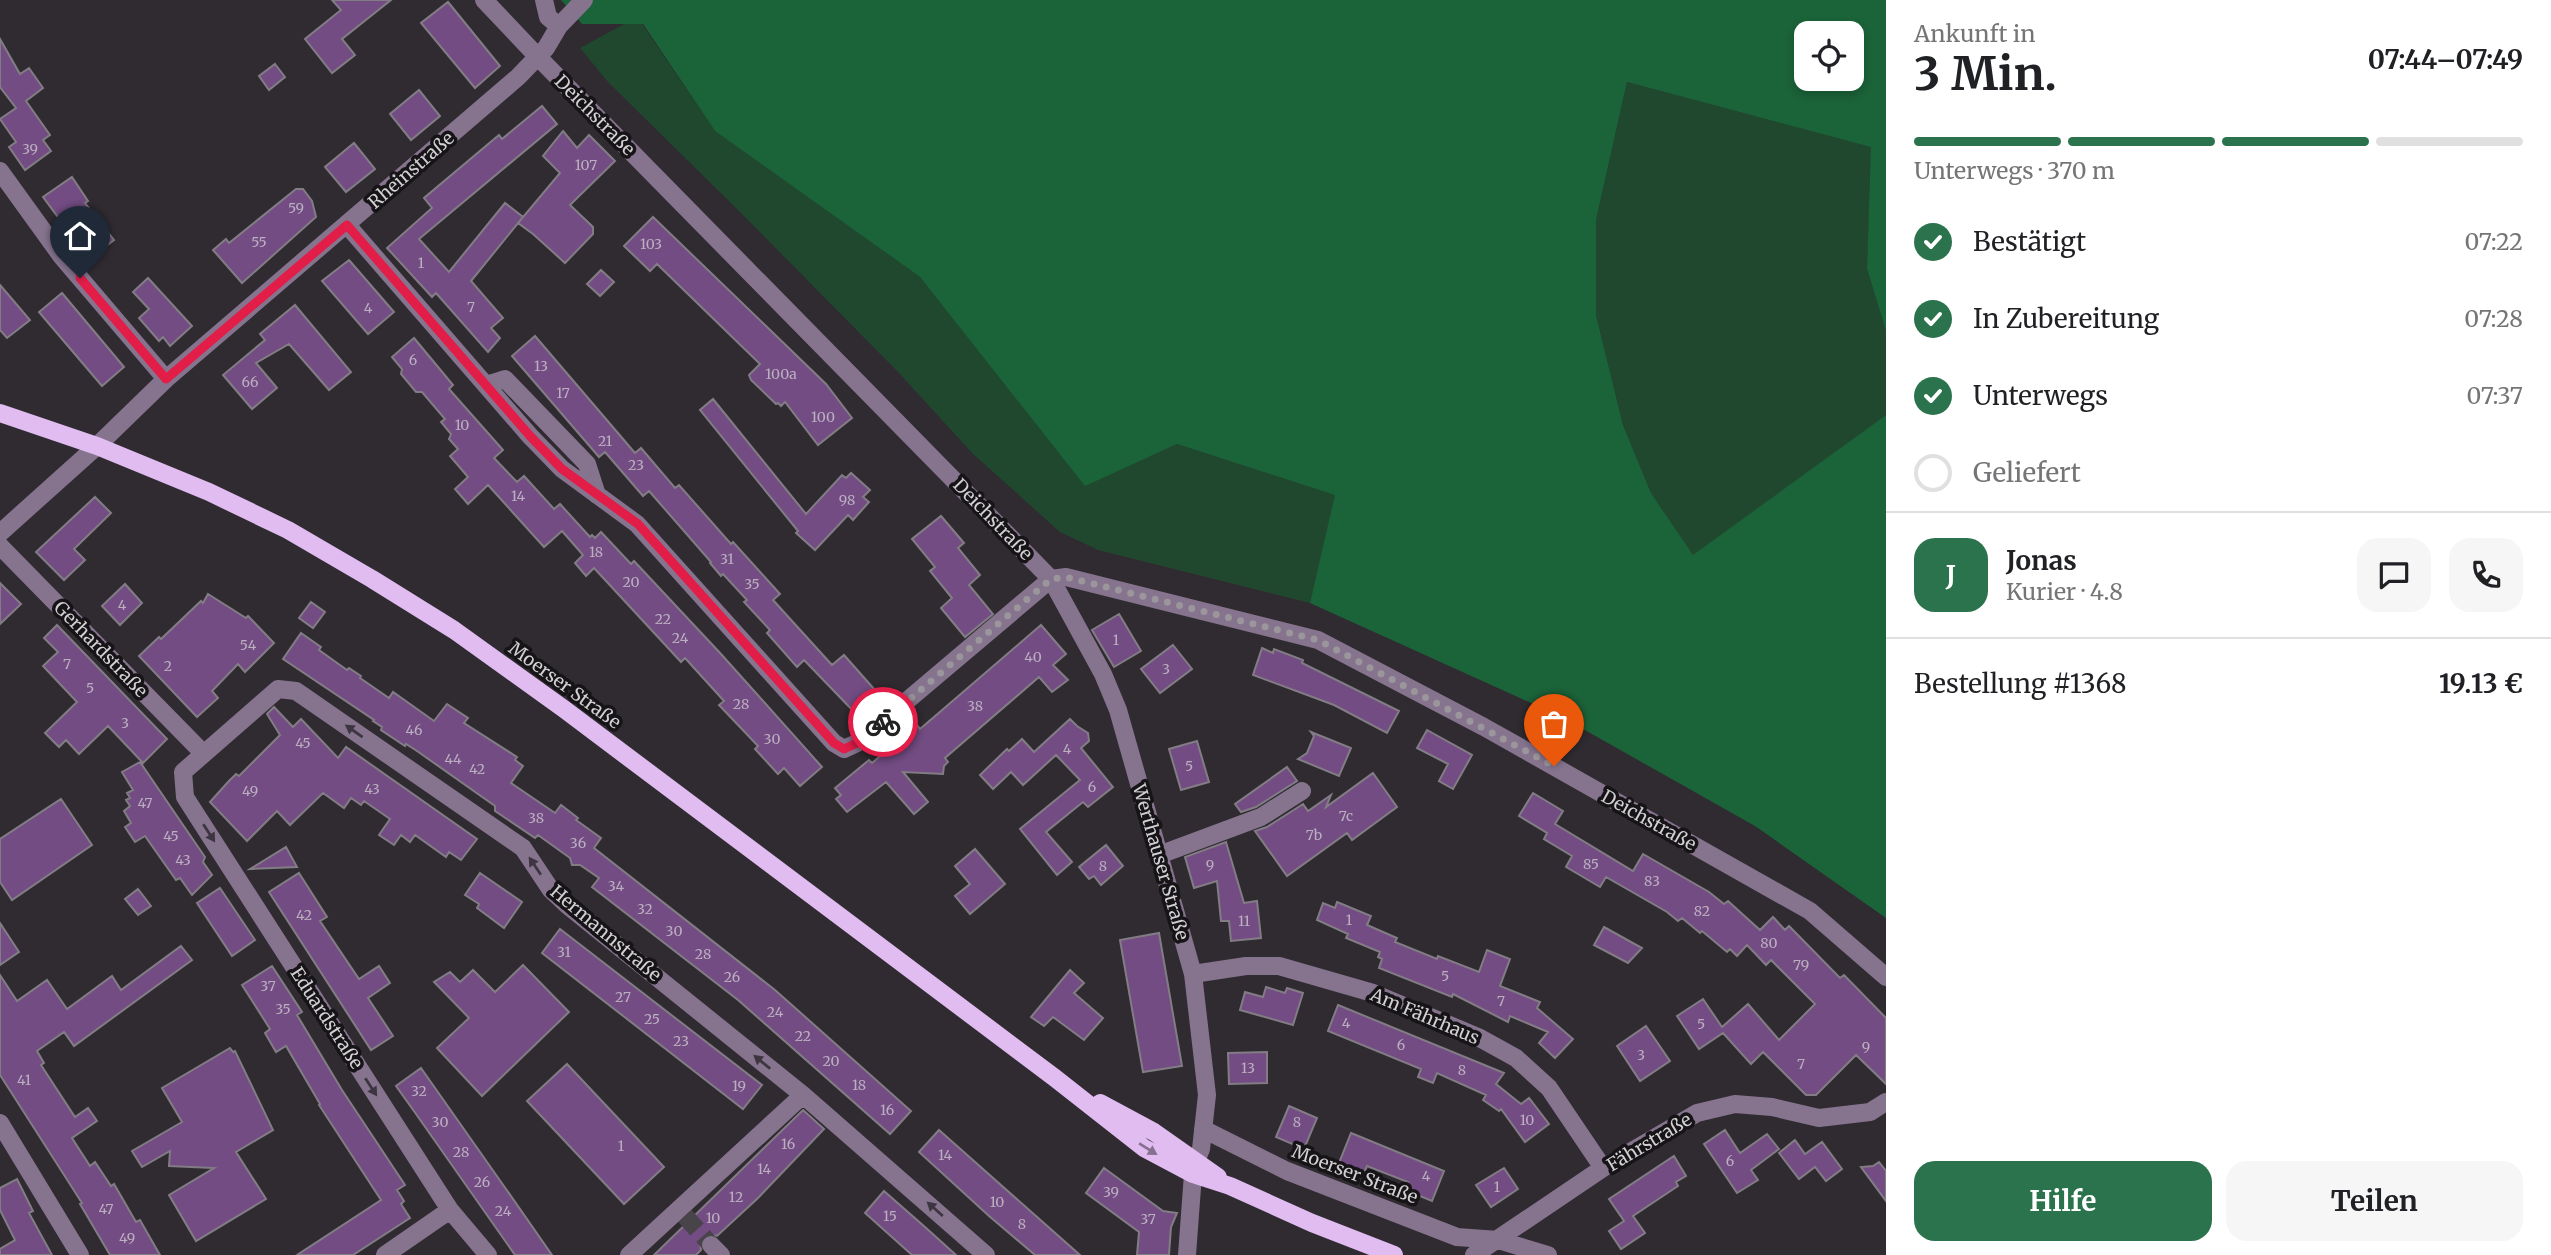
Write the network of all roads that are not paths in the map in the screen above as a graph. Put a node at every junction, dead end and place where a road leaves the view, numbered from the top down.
1 (484, 0) edge
2 (544, 0) edge
3 (584, 0) edge
4 (559, 26) junction
5 (538, 57) junction
6 (0, 171) edge
7 (6, 195) edge
8 (347, 225) junction
9 (166, 379) junction
10 (0, 413) edge
11 (97, 446) junction
12 (0, 533) edge
13 (0, 546) edge
14 (1051, 579) junction
15 (203, 753) junction
16 (183, 772) joint
17 (1301, 791) dead end
18 (1159, 855) junction
19 (1193, 974) junction
20 (1886, 977) edge
21 (803, 1095) junction
22 (1886, 1102) edge
23 (0, 1123) edge
24 (1203, 1129) junction
25 (1195, 1167) junction
26 (1603, 1168) junction
27 (450, 1210) junction
28 (1497, 1240) junction
29 (80, 1255) edge
30 (385, 1255) edge
31 (488, 1255) edge
32 (629, 1255) edge
33 (986, 1255) edge
34 (1186, 1255) edge
35 (1394, 1255) edge
36 (1474, 1255) edge
37 (1548, 1255) edge

1 - 5 street, Deichstraße
2 - 4 street
3 - 4 street, Rheinstraße
4 - 5 street, Rheinstraße
5 - 8 street, Rheinstraße
5 - 14 street, Deichstraße
6 - 7 street
7 - 9 street
8 - 9 street, Rheinstraße
8 - 14 street
9 - 11 street, Rheinstraße
10 - 11 main road, Moerser Straße
11 - 12 street, Rheinstraße
11 - 25 main road, Moerser Straße
13 - 15 street, Gerhardstraße
14 - 18 street, Werthauser Straße
14 - 20 street, Deichstraße
15 - 16 street, Hermannstraße
21 -> 15 street, Hermannstraße
16 -> 27 street, Eduardstraße
17 - 18 street
18 - 19 street, Werthauser Straße
19 - 24 street, Werthauser Straße
19 - 26 street, Am Fährhaus
21 - 32 street
33 -> 21 street, Hermannstraße
22 - 26 street, Fährstraße
23 - 29 street
24 - 25 street, Werthauser Straße
24 - 28 street, Moerser Straße
25 - 34 street, Werthauser Straße
25 - 35 main road, Moerser Straße
26 - 28 street, Fährstraße
27 - 30 street
27 - 31 street, Eduardstraße
28 - 36 street, Fährstraße
28 - 37 street, Moerser Straße

